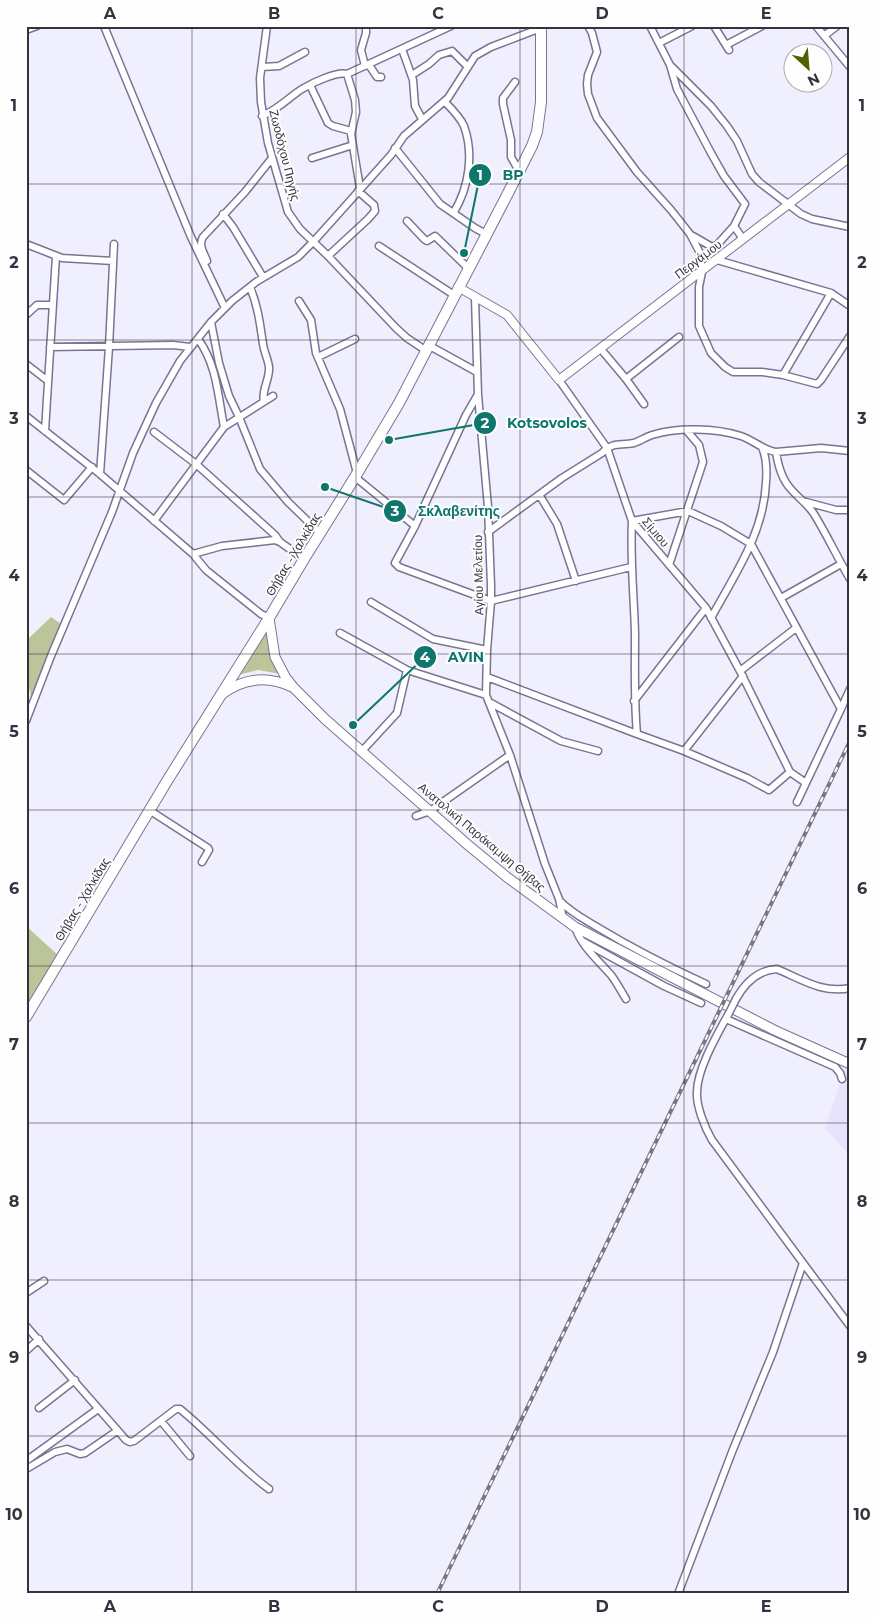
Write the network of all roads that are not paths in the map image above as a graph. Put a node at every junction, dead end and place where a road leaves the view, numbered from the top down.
1 (37, 26) edge
2 (104, 26) edge
3 (267, 26) edge
4 (366, 26) edge
5 (451, 26) edge
6 (588, 26) edge
7 (650, 26) edge
8 (692, 26) edge
9 (714, 26) edge
10 (762, 26) edge
11 (816, 26) edge
12 (837, 26) edge
13 (541, 27) edge
14 (440, 29) edge
15 (26, 30) edge
16 (824, 36) junction
17 (659, 43) junction
18 (402, 49) junction
19 (305, 52) dead end
20 (670, 65) junction
21 (367, 66) junction
22 (262, 67) junction
23 (850, 67) edge
24 (468, 68) junction
25 (347, 74) junction
26 (412, 75) junction
27 (381, 77) dead end
28 (515, 82) dead end
29 (310, 85) junction
30 (445, 102) junction
31 (262, 116) junction
32 (422, 120) junction
33 (351, 131) junction
34 (353, 145) junction
35 (396, 148) junction
36 (850, 157) edge
37 (272, 158) junction
38 (312, 158) dead end
39 (520, 170) junction
40 (359, 190) junction
41 (787, 205) junction
42 (454, 212) junction
43 (223, 214) junction
44 (407, 221) dead end
45 (734, 226) junction
46 (850, 227) edge
47 (486, 234) junction
48 (690, 234) junction
49 (743, 239) junction
50 (314, 241) junction
51 (26, 244) edge
52 (114, 244) dead end
53 (379, 246) dead end
54 (56, 256) junction
55 (328, 256) junction
56 (717, 260) junction
57 (113, 261) junction
58 (468, 268) junction
59 (702, 272) junction
60 (262, 277) junction
61 (250, 287) junction
62 (456, 291) junction
63 (831, 293) junction
64 (475, 298) junction
65 (299, 301) dead end
66 (53, 305) junction
67 (850, 306) edge
68 (227, 307) junction
69 (26, 315) edge
70 (211, 322) junction
71 (679, 337) dead end
72 (198, 339) junction
73 (355, 339) dead end
74 (849, 339) edge
75 (50, 347) junction
76 (109, 347) junction
77 (190, 347) junction
78 (427, 348) junction
79 (600, 348) junction
80 (318, 357) junction
81 (26, 364) edge
82 (477, 372) junction
83 (783, 375) junction
84 (626, 379) junction
85 (559, 380) junction
86 (48, 381) junction
87 (478, 395) junction
88 (273, 396) dead end
89 (264, 401) junction
90 (644, 404) dead end
91 (26, 416) edge
92 (239, 417) junction
93 (224, 427) junction
94 (45, 431) junction
95 (687, 431) junction
96 (154, 432) dead end
97 (762, 447) junction
98 (607, 448) junction
99 (850, 451) edge
100 (776, 452) junction
101 (196, 464) junction
102 (92, 467) junction
103 (26, 470) edge
104 (100, 474) junction
105 (356, 475) junction
106 (120, 492) junction
107 (540, 496) junction
108 (806, 502) junction
109 (850, 510) edge
110 (688, 511) junction
111 (154, 521) junction
112 (632, 521) junction
113 (415, 526) junction
114 (488, 532) junction
115 (320, 533) junction
116 (280, 542) junction
117 (751, 544) junction
118 (193, 554) junction
119 (304, 558) junction
120 (841, 564) junction
121 (669, 565) junction
122 (631, 567) junction
123 (850, 579) edge
124 (576, 581) junction
125 (781, 598) junction
126 (491, 600) junction
127 (371, 602) dead end
128 (706, 608) junction
129 (269, 618) junction
130 (711, 618) junction
131 (796, 628) junction
132 (340, 633) dead end
133 (487, 650) junction
134 (406, 670) junction
135 (741, 673) junction
136 (487, 677) junction
137 (294, 688) junction
138 (850, 689) edge
139 (221, 695) junction
140 (488, 698) junction
141 (634, 701) junction
142 (841, 709) junction
143 (26, 721) edge
144 (637, 734) junction
145 (362, 751) junction
146 (598, 751) dead end
147 (684, 751) junction
148 (510, 755) junction
149 (790, 772) junction
150 (806, 783) junction
151 (797, 802) dead end
152 (150, 810) junction
153 (430, 811) junction
154 (416, 816) dead end
155 (202, 862) dead end
156 (559, 899) junction
157 (563, 919) junction
158 (575, 927) junction
159 (582, 941) junction
160 (706, 984) dead end
161 (850, 988) edge
162 (626, 999) dead end
163 (702, 1003) dead end
164 (728, 1016) junction
165 (26, 1017) edge
166 (850, 1064) edge
167 (842, 1080) dead end
168 (803, 1263) junction
169 (44, 1281) dead end
170 (26, 1293) edge
171 (26, 1326) edge
172 (850, 1326) edge
173 (39, 1340) junction
174 (26, 1351) edge
175 (75, 1380) junction
176 (39, 1408) dead end
177 (98, 1409) junction
178 (161, 1421) junction
179 (117, 1431) junction
180 (190, 1456) dead end
181 (27, 1465) edge
182 (33, 1475) dead end
183 (269, 1489) dead end
184 (678, 1594) edge

1 - 15 street
2 - 68 street
3 - 22 street, Ζωοδόχου Πηγής
4 - 21 street
5 - 14 street
6 - 48 street
7 - 17 street
8 - 17 street
9 - 10 street
11 - 16 street
12 - 16 street
13 - 24 street
13 - 39 main road, Θήβας - Χαλκίδας
14 - 18 street
16 - 23 street
17 - 20 street
18 - 21 street
18 - 26 street
19 - 22 street
20 - 41 street
20 - 45 street
21 - 25 street
21 - 27 street
22 - 31 street, Ζωοδόχου Πηγής
24 - 26 street
24 - 30 street
25 - 29 street
25 - 33 street
26 - 32 street
28 - 39 street
29 - 31 street
29 - 33 street
30 - 32 street
30 - 42 street
31 - 37 street, Ζωοδόχου Πηγής
32 - 35 street
33 - 34 street
34 - 38 street
34 - 40 street
35 - 40 street
35 - 42 street
36 - 41 street, Περγάμου
37 - 43 street
37 - 50 street, Ζωοδόχου Πηγής
39 - 47 main road, Θήβας - Χαλκίδας
40 - 50 street
40 - 55 street
41 - 46 street
41 - 49 street, Περγάμου
42 - 47 street
43 - 60 street
43 - 68 street
44 - 58 street
45 - 48 street
45 - 49 street
47 - 58 main road, Θήβας - Χαλκίδας
48 - 59 street
49 - 56 street, Περγάμου
50 - 55 street, Ζωοδόχου Πηγής
50 - 60 street
51 - 54 street
52 - 57 street
53 - 62 street
54 - 57 street
54 - 66 street
55 - 78 street, Ζωοδόχου Πηγής
56 - 59 street, Περγάμου
56 - 63 street
57 - 76 street
58 - 62 main road, Θήβας - Χαλκίδας
59 - 79 street, Περγάμου
59 - 83 street
60 - 61 street
61 - 68 street
61 - 89 street
62 - 64 street
62 - 78 main road, Θήβας - Χαλκίδας
63 - 67 street
63 - 83 street
64 - 82 street, Αγίου Μελετίου
64 - 85 street, Σίμιου
65 - 80 street
66 - 69 street
66 - 75 street
68 - 70 street
70 - 72 street
70 - 92 street
71 - 84 street
72 - 77 street
72 - 93 street
73 - 80 street
74 - 83 street
75 - 76 street
75 - 86 street
76 - 77 street
76 - 104 street
77 - 106 street
78 - 82 street, Ζωοδόχου Πηγής
78 - 105 main road, Θήβας - Χαλκίδας
79 - 84 street
79 - 85 street, Περγάμου
80 - 105 street
81 - 86 street
82 - 87 street, Αγίου Μελετίου
84 - 90 street
85 - 98 street, Σίμιου
86 - 94 street
87 - 113 street
87 - 114 street, Αγίου Μελετίου
88 - 89 street
89 - 92 street
91 - 94 street
92 - 93 street
92 - 115 street
93 - 101 street
94 - 102 street
95 - 97 street
95 - 98 street
95 - 110 street
96 - 101 street
97 - 100 street
97 - 117 street
98 - 107 street
98 - 112 street, Σίμιου
99 - 100 street
100 - 108 street
101 - 111 street
101 - 116 street
102 - 103 street
102 - 104 street
104 - 106 street
105 - 113 street
105 - 115 main road, Θήβας - Χαλκίδας
106 - 111 street
106 - 143 street
107 - 114 street
107 - 124 street
108 - 109 street
108 - 120 street
110 - 112 street
110 - 117 street
110 - 121 street
111 - 118 street
112 - 121 street, Σίμιου
112 - 122 street
113 - 126 street
114 - 126 street, Αγίου Μελετίου
115 - 119 main road, Θήβας - Χαλκίδας
116 - 118 street
116 - 119 street
117 - 125 street
117 - 130 street
118 - 129 street
119 - 129 main road, Θήβας - Χαλκίδας
120 - 123 street
120 - 125 street
121 - 128 street, Σίμιου
122 - 124 street
122 - 141 street
124 - 126 street
125 - 131 street
126 - 133 street, Αγίου Μελετίου
127 - 133 street
128 - 130 street, Σίμιου
128 - 141 street
129 - 137 main road, Ανατολική Παράκαμψη Θήβας
129 - 139 main road, Θήβας - Χαλκίδας
130 - 135 street, Σίμιου
131 - 135 street
131 - 142 street
132 - 134 street
133 - 136 street, Αγίου Μελετίου
134 - 140 street
134 - 145 street
135 - 147 street
135 - 149 street, Σίμιου
136 - 140 street, Αγίου Μελετίου
136 - 144 street
137 - 139 main road
137 - 145 main road, Ανατολική Παράκαμψη Θήβας
138 - 142 street
139 - 152 main road, Θήβας - Χαλκίδας
140 - 146 street
140 - 148 street, Αγίου Μελετίου
141 - 144 street
142 - 150 street
144 - 147 street
145 - 153 main road, Ανατολική Παράκαμψη Θήβας
147 - 149 street
148 - 153 street
148 - 156 street, Αγίου Μελετίου
149 - 150 street
150 - 151 street
152 - 155 street
152 - 165 main road, Θήβας - Χαλκίδας
153 - 154 street
153 - 157 main road, Ανατολική Παράκαμψη Θήβας
156 - 157 street, Αγίου Μελετίου
156 - 160 street
157 - 158 main road, Ανατολική Παράκαμψη Θήβας
158 - 159 street
158 - 166 main road, Ανατολική Παράκαμψη Θήβας
159 - 162 street
159 - 163 street
161 - 164 street, bridge
164 - 167 street
164 - 168 street
168 - 172 street
168 - 184 street
169 - 170 street
171 - 173 street
173 - 174 street
173 - 175 street
175 - 176 street
175 - 177 street
177 - 179 street
177 - 181 street
178 - 179 street
178 - 180 street
178 - 183 street
179 - 181 street
181 - 182 street

